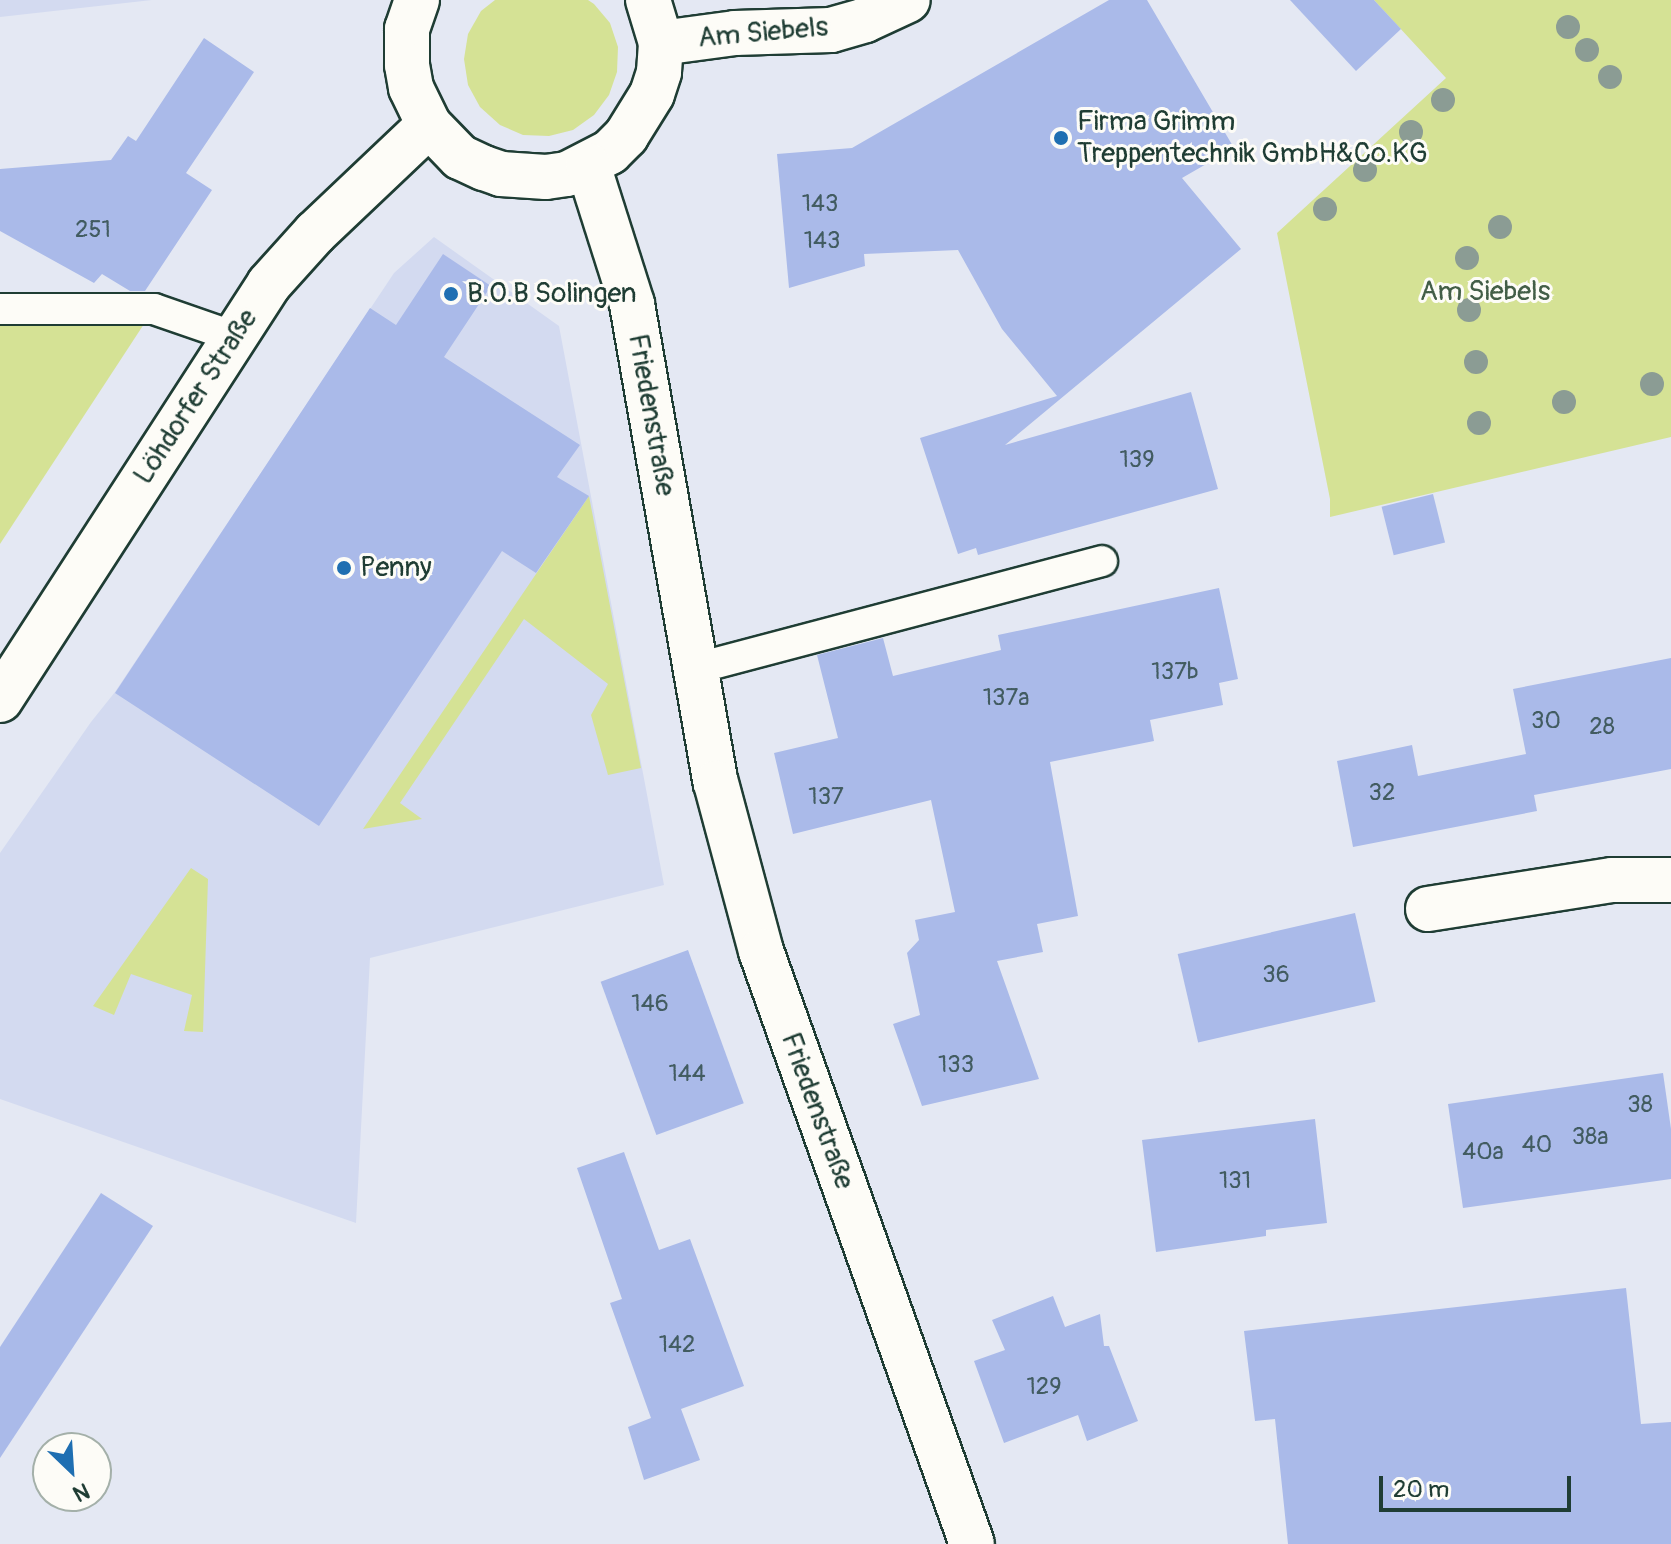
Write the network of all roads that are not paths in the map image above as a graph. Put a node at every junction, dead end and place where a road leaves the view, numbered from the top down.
1 (417, 0) edge
2 (648, 0) edge
3 (908, 0) edge
4 (661, 43) junction
5 (429, 125) junction
6 (588, 165) junction
7 (0, 309) edge
8 (235, 337) junction
9 (1102, 561) dead end
10 (694, 669) junction
11 (0, 700) edge
12 (1671, 880) edge
13 (1428, 909) dead end
14 (972, 1544) edge

1 - 5 main road
2 - 4 main road
3 - 4 main road, Am Siebels
4 - 6 main road
5 - 6 main road
5 - 8 main road, Löhdorfer Straße
6 - 10 main road, Friedenstraße
7 - 8 lane
8 - 11 main road, Löhdorfer Straße
9 - 10 lane
10 - 14 main road, Friedenstraße
12 - 13 main road

